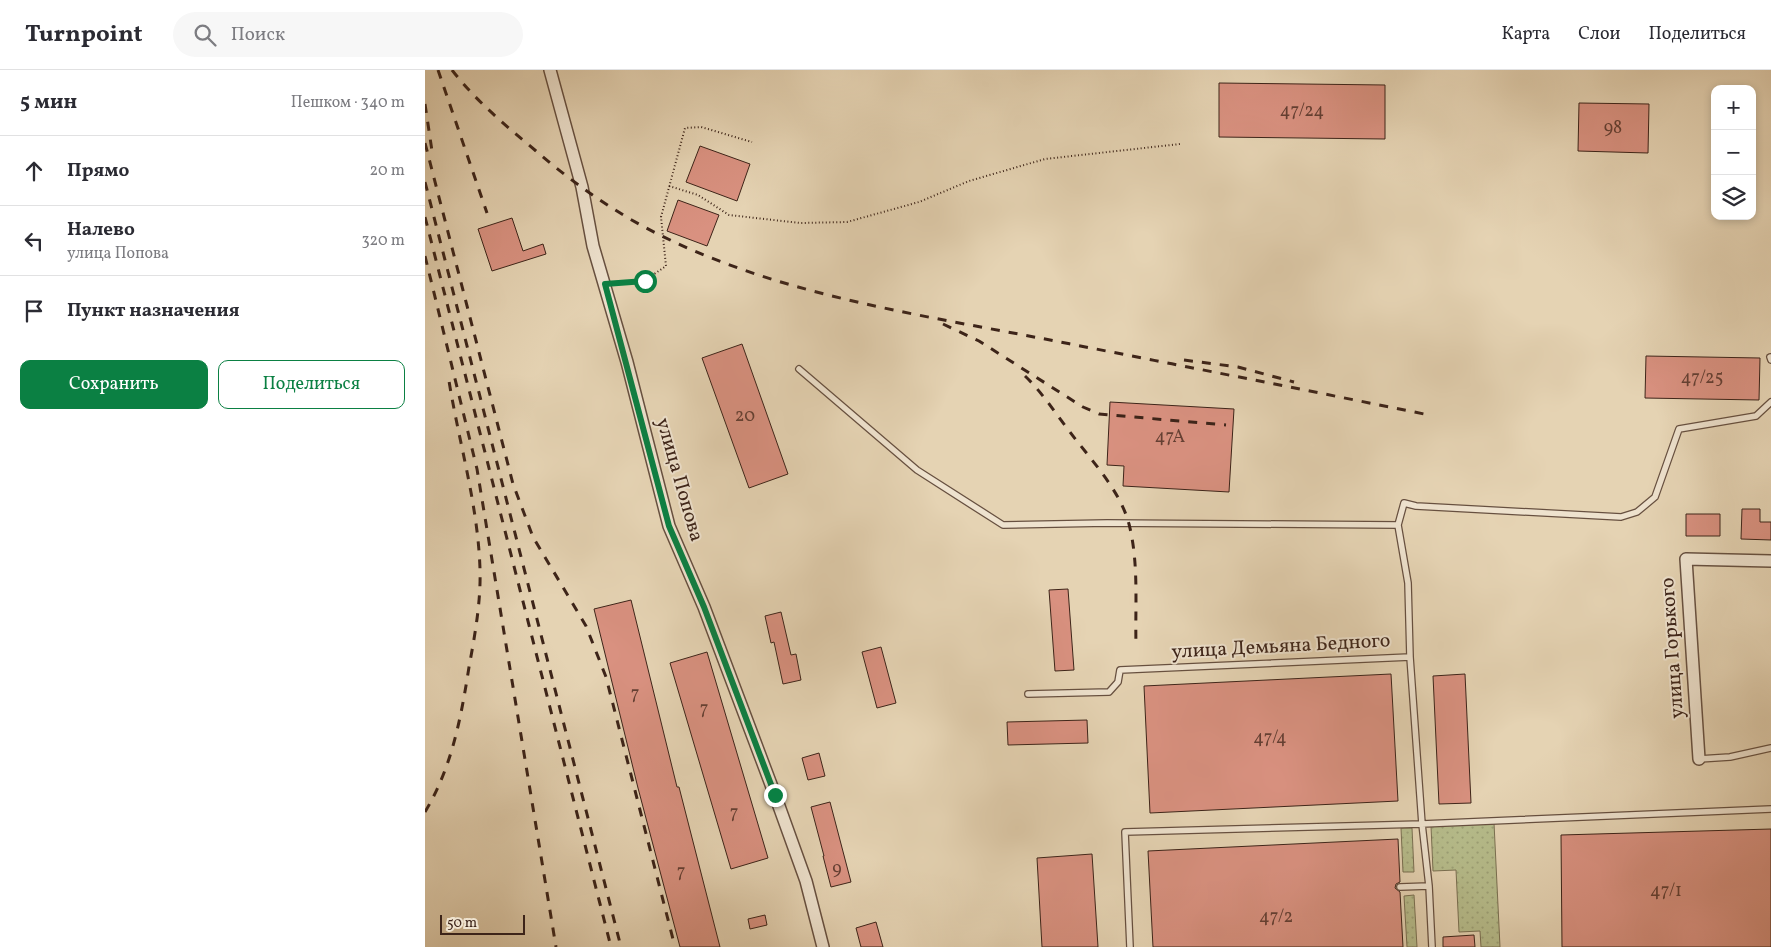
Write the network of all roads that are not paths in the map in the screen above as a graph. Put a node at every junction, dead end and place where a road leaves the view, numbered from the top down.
1 (549, 70) edge
2 (799, 369) dead end
3 (1771, 402) edge
4 (1398, 525) junction
5 (1771, 561) edge
6 (1410, 658) junction
7 (1028, 694) dead end
8 (1771, 748) edge
9 (1699, 759) joint
10 (1771, 809) edge
11 (1422, 824) junction
12 (1429, 886) junction
13 (1400, 887) dead end
14 (823, 947) edge
15 (1130, 947) edge
16 (1432, 947) edge

1 - 14 street, улица Попова
2 - 4 lane
3 - 4 lane
4 - 6 lane
5 - 9 street, улица Горького
6 - 7 lane, улица Демьяна Бедного
6 - 11 lane, улица Демьяна Бедного
8 - 9 lane
10 - 11 lane
11 - 12 lane, улица Демьяна Бедного
11 - 15 lane
12 - 13 lane
12 - 16 lane, улица Демьяна Бедного

